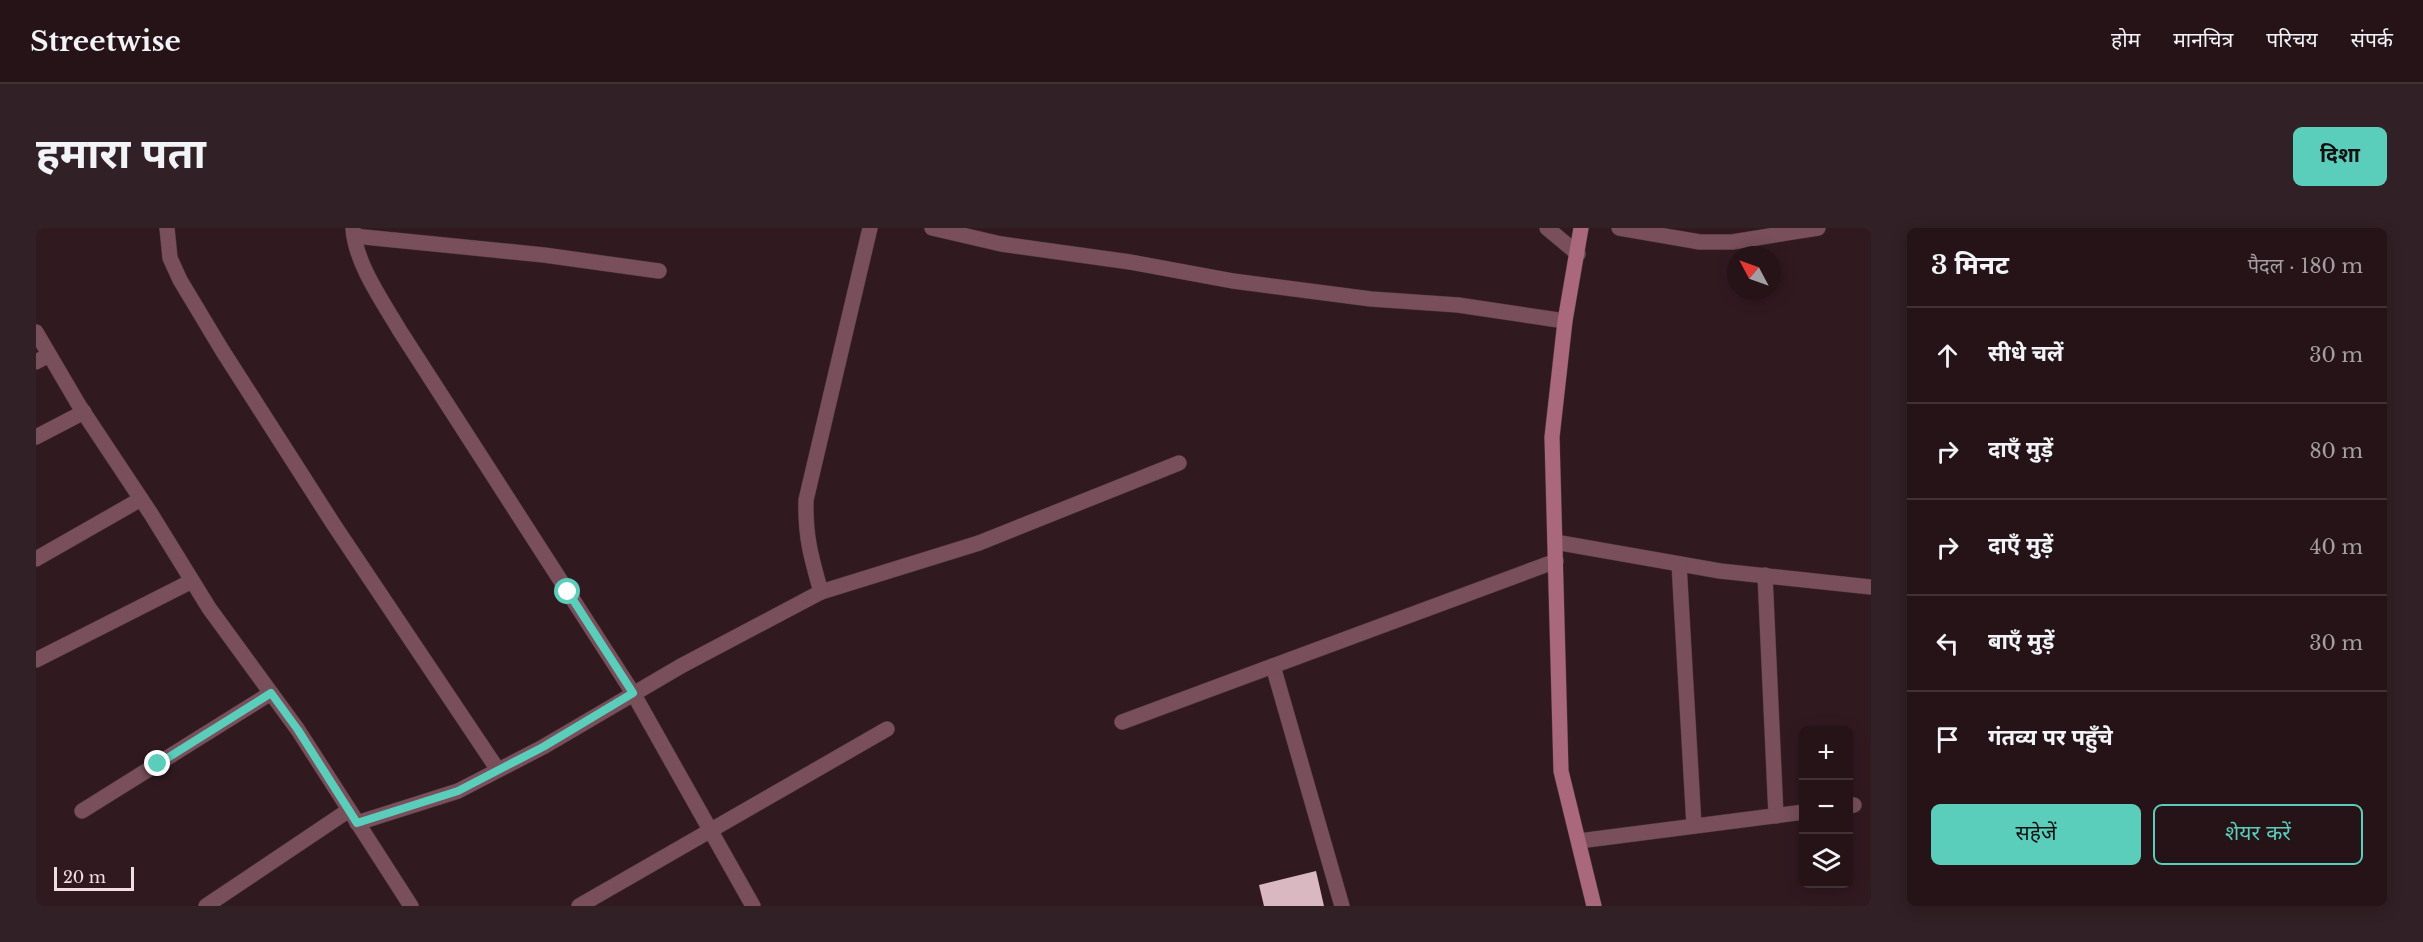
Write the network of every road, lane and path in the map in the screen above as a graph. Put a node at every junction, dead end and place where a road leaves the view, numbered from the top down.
1 (167, 228) edge
2 (870, 228) edge
3 (932, 228) edge
4 (1547, 228) edge
5 (1581, 228) edge
6 (1619, 228) edge
7 (1818, 228) edge
8 (354, 232) edge
9 (1578, 254) junction
10 (659, 271) dead end
11 (1565, 321) junction
12 (36, 332) edge
13 (43, 358) edge
14 (84, 412) junction
15 (36, 437) edge
16 (1179, 463) dead end
17 (141, 500) junction
18 (1555, 542) junction
19 (36, 559) edge
20 (1556, 561) junction
21 (1679, 564) junction
22 (1765, 575) junction
23 (192, 581) junction
24 (1871, 587) edge
25 (821, 592) junction
26 (36, 660) edge
27 (1274, 666) junction
28 (271, 693) junction
29 (633, 693) junction
30 (1122, 722) dead end
31 (887, 729) dead end
32 (498, 770) junction
33 (82, 812) dead end
34 (1799, 813) edge
35 (1776, 816) junction
36 (353, 817) junction
37 (1694, 826) junction
38 (710, 831) junction
39 (1578, 841) junction
40 (206, 906) edge
41 (411, 906) edge
42 (579, 906) edge
43 (753, 906) edge
44 (1342, 906) edge
45 (1594, 906) edge

1 - 32 street
2 - 25 street
3 - 11 street
4 - 9 street
5 - 9 main road
6 - 7 street
8 - 10 street
8 - 29 street
9 - 11 main road
11 - 18 main road
12 - 13 street
13 - 14 street
14 - 15 street
14 - 17 street
16 - 25 street
17 - 19 street
17 - 23 street
18 - 20 main road
18 - 21 street
20 - 27 street
20 - 39 main road
21 - 22 street
21 - 37 street
22 - 24 street
22 - 35 street
23 - 26 street
23 - 28 street
25 - 29 street
27 - 30 street
27 - 44 street
28 - 33 street
28 - 36 street
29 - 32 street
29 - 38 street
31 - 38 street
32 - 36 street
34 - 35 street
35 - 37 street
36 - 40 street
36 - 41 street
37 - 39 street
38 - 42 street
38 - 43 street
39 - 45 main road

